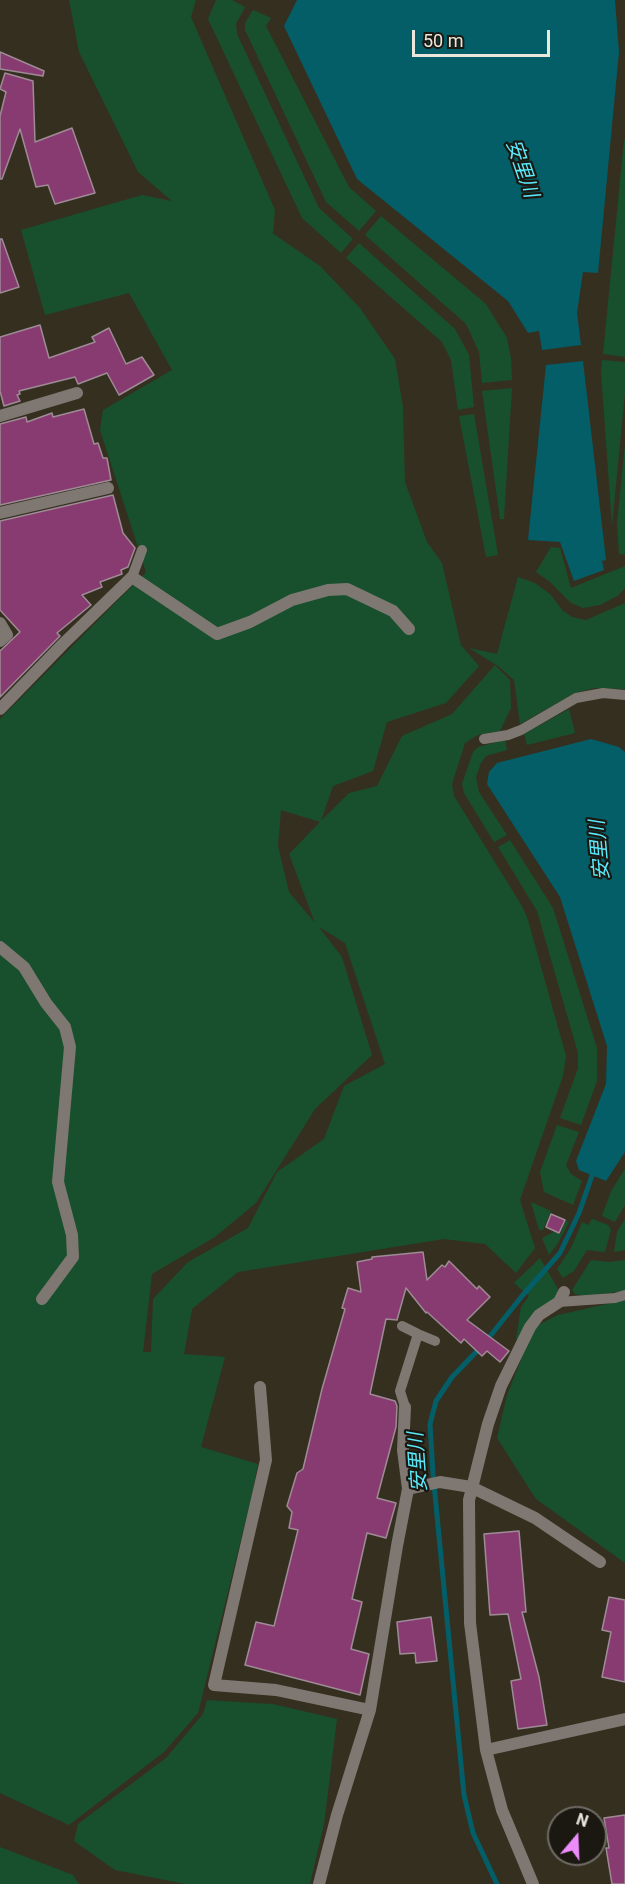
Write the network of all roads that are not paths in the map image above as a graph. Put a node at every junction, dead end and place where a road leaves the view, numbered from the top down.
1 (77, 393) dead end
2 (0, 416) edge
3 (108, 488) dead end
4 (0, 513) edge
5 (142, 550) dead end
6 (132, 577) junction
7 (0, 624) edge
8 (409, 629) dead end
9 (0, 641) edge
10 (625, 694) edge
11 (0, 709) edge
12 (484, 739) dead end
13 (0, 947) edge
14 (625, 1295) edge
15 (562, 1297) joint
16 (42, 1299) dead end
17 (402, 1326) dead end
18 (418, 1334) junction
19 (435, 1341) dead end
20 (260, 1387) dead end
21 (405, 1407) joint
22 (471, 1487) junction
23 (408, 1489) junction
24 (600, 1562) dead end
25 (370, 1710) junction
26 (625, 1719) edge
27 (486, 1750) junction
28 (319, 1884) edge
29 (533, 1884) edge

1 - 2 street
3 - 4 street
5 - 6 lane
6 - 8 street
6 - 11 street
7 - 9 street
10 - 12 lane
13 - 16 street
14 - 15 lane
15 - 22 street
17 - 18 lane
18 - 19 lane
18 - 21 lane
20 - 25 street
21 - 23 street
22 - 23 street
22 - 24 street
22 - 27 street
23 - 25 street
25 - 28 street
26 - 27 street
27 - 29 street

